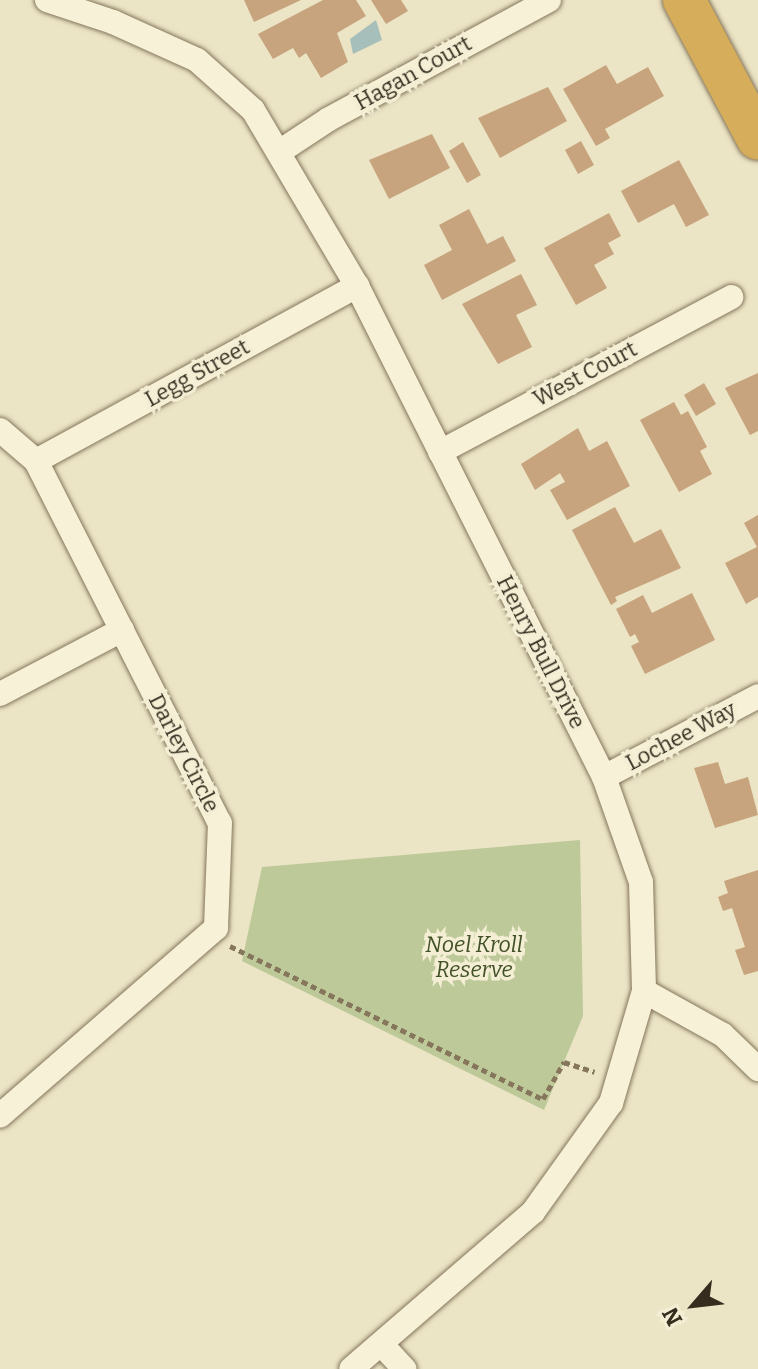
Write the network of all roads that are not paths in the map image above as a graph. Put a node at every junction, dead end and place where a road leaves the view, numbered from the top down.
1 (549, 0) edge
2 (684, 0) edge
3 (51, 1) edge
4 (758, 139) edge
5 (279, 152) junction
6 (357, 286) junction
7 (731, 297) dead end
8 (0, 430) edge
9 (440, 452) junction
10 (36, 461) junction
11 (122, 630) junction
12 (0, 694) edge
13 (758, 696) edge
14 (604, 777) junction
15 (644, 991) junction
16 (758, 1069) edge
17 (0, 1116) edge
18 (382, 1345) junction
19 (351, 1369) edge
20 (404, 1369) edge

1 - 5 street, Hagan Court
2 - 4 highway
3 - 5 street, Henry Bull Drive
5 - 6 street, Henry Bull Drive
6 - 9 street, Henry Bull Drive
6 - 10 street, Legg Street
7 - 9 street, West Court
8 - 10 street, Darley Circle
9 - 14 street, Henry Bull Drive
10 - 11 street, Darley Circle
11 - 12 street
11 - 17 street, Darley Circle
13 - 14 street, Lochee Way
14 - 15 street, Henry Bull Drive
15 - 16 street
15 - 18 street, Henry Bull Drive
18 - 19 street, Henry Bull Drive
18 - 20 street

